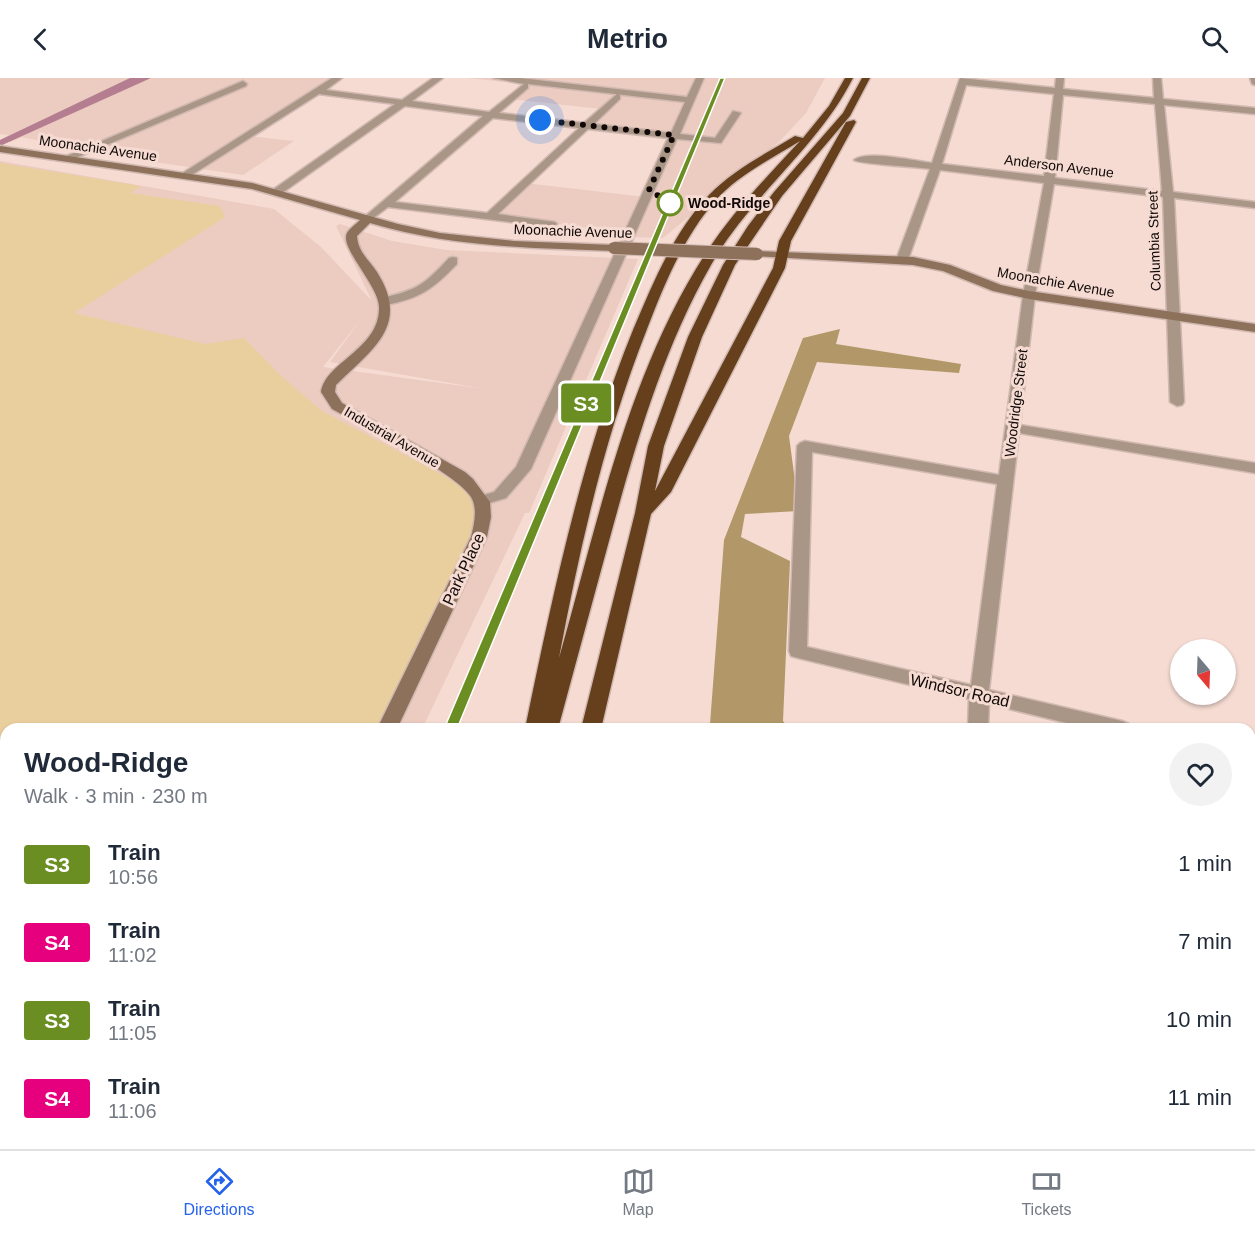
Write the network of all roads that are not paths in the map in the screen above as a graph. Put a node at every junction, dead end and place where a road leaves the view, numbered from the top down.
1 (338, 78) edge
2 (439, 78) edge
3 (497, 78) edge
4 (700, 78) edge
5 (849, 78) edge
6 (1157, 78) edge
7 (963, 80) edge
8 (865, 81) edge
9 (243, 84) dead end
10 (1059, 85) edge
11 (525, 86) dead end
12 (317, 91) junction
13 (616, 97) dead end
14 (690, 100) junction
15 (1160, 102) junction
16 (403, 103) junction
17 (1255, 111) edge
18 (736, 113) dead end
19 (493, 115) junction
20 (822, 122) junction
21 (587, 125) junction
22 (674, 135) junction
23 (0, 149) edge
24 (67, 158) junction
25 (859, 160) dead end
26 (936, 167) junction
27 (183, 176) junction
28 (1049, 181) junction
29 (278, 191) junction
30 (1168, 194) junction
31 (386, 204) junction
32 (1255, 205) edge
33 (489, 217) junction
34 (368, 219) junction
35 (551, 224) dead end
36 (675, 250) junction
37 (781, 255) junction
38 (902, 260) junction
39 (453, 261) dead end
40 (1029, 295) junction
41 (386, 301) junction
42 (1172, 316) junction
43 (1255, 328) edge
44 (1177, 402) dead end
45 (1013, 428) junction
46 (1255, 468) edge
47 (1006, 481) junction
48 (483, 501) junction
49 (643, 513) junction
50 (979, 694) junction
51 (390, 723) edge
52 (536, 723) edge
53 (550, 723) edge
54 (592, 723) edge
55 (978, 723) edge
56 (1097, 723) edge

1 - 12 street
2 - 16 street
3 - 14 street
4 - 14 street
5 - 20 highway
6 - 15 street, Columbia Street
7 - 10 street
7 - 26 street
8 - 37 highway
8 - 49 highway
9 - 24 street
10 - 15 street
10 - 28 street, Woodridge Street
11 - 19 street
12 - 16 street
12 - 27 street
13 - 21 street
14 - 22 street
15 - 17 street
15 - 30 street, Columbia Street
16 - 19 street
16 - 29 street
18 - 22 street
19 - 21 street
19 - 31 street
20 - 36 highway
20 - 53 highway
21 - 22 street
21 - 33 street
22 - 48 street
23 - 24 main road, Moonachie Avenue
24 - 27 main road, Moonachie Avenue
25 - 26 street, Anderson Avenue
26 - 28 street, Anderson Avenue
26 - 38 street
27 - 29 main road, Moonachie Avenue
28 - 30 street, Anderson Avenue
28 - 40 street, Woodridge Street
29 - 34 main road, Moonachie Avenue
30 - 32 street, Anderson Avenue
30 - 42 street, Columbia Street
31 - 33 street, Moonachie Avenue
31 - 34 street
33 - 35 street, Moonachie Avenue
34 - 36 main road, Moonachie Avenue, bridge
34 - 41 main road
36 - 37 main road, Moonachie Avenue, bridge
36 - 52 highway
37 - 38 main road, Moonachie Avenue
37 - 49 highway
38 - 40 main road, Moonachie Avenue
39 - 41 street
40 - 42 main road, Moonachie Avenue
40 - 45 street, Woodridge Street
41 - 48 main road, Industrial Avenue
42 - 43 main road, Moonachie Avenue
42 - 44 street, Columbia Street
45 - 46 street
45 - 47 street, Woodridge Street
47 - 50 street, Woodridge Street
47 - 50 street, Windsor Road
48 - 51 main road, Park Place
49 - 54 highway
50 - 55 street, Woodridge Street
50 - 56 street, Windsor Road

